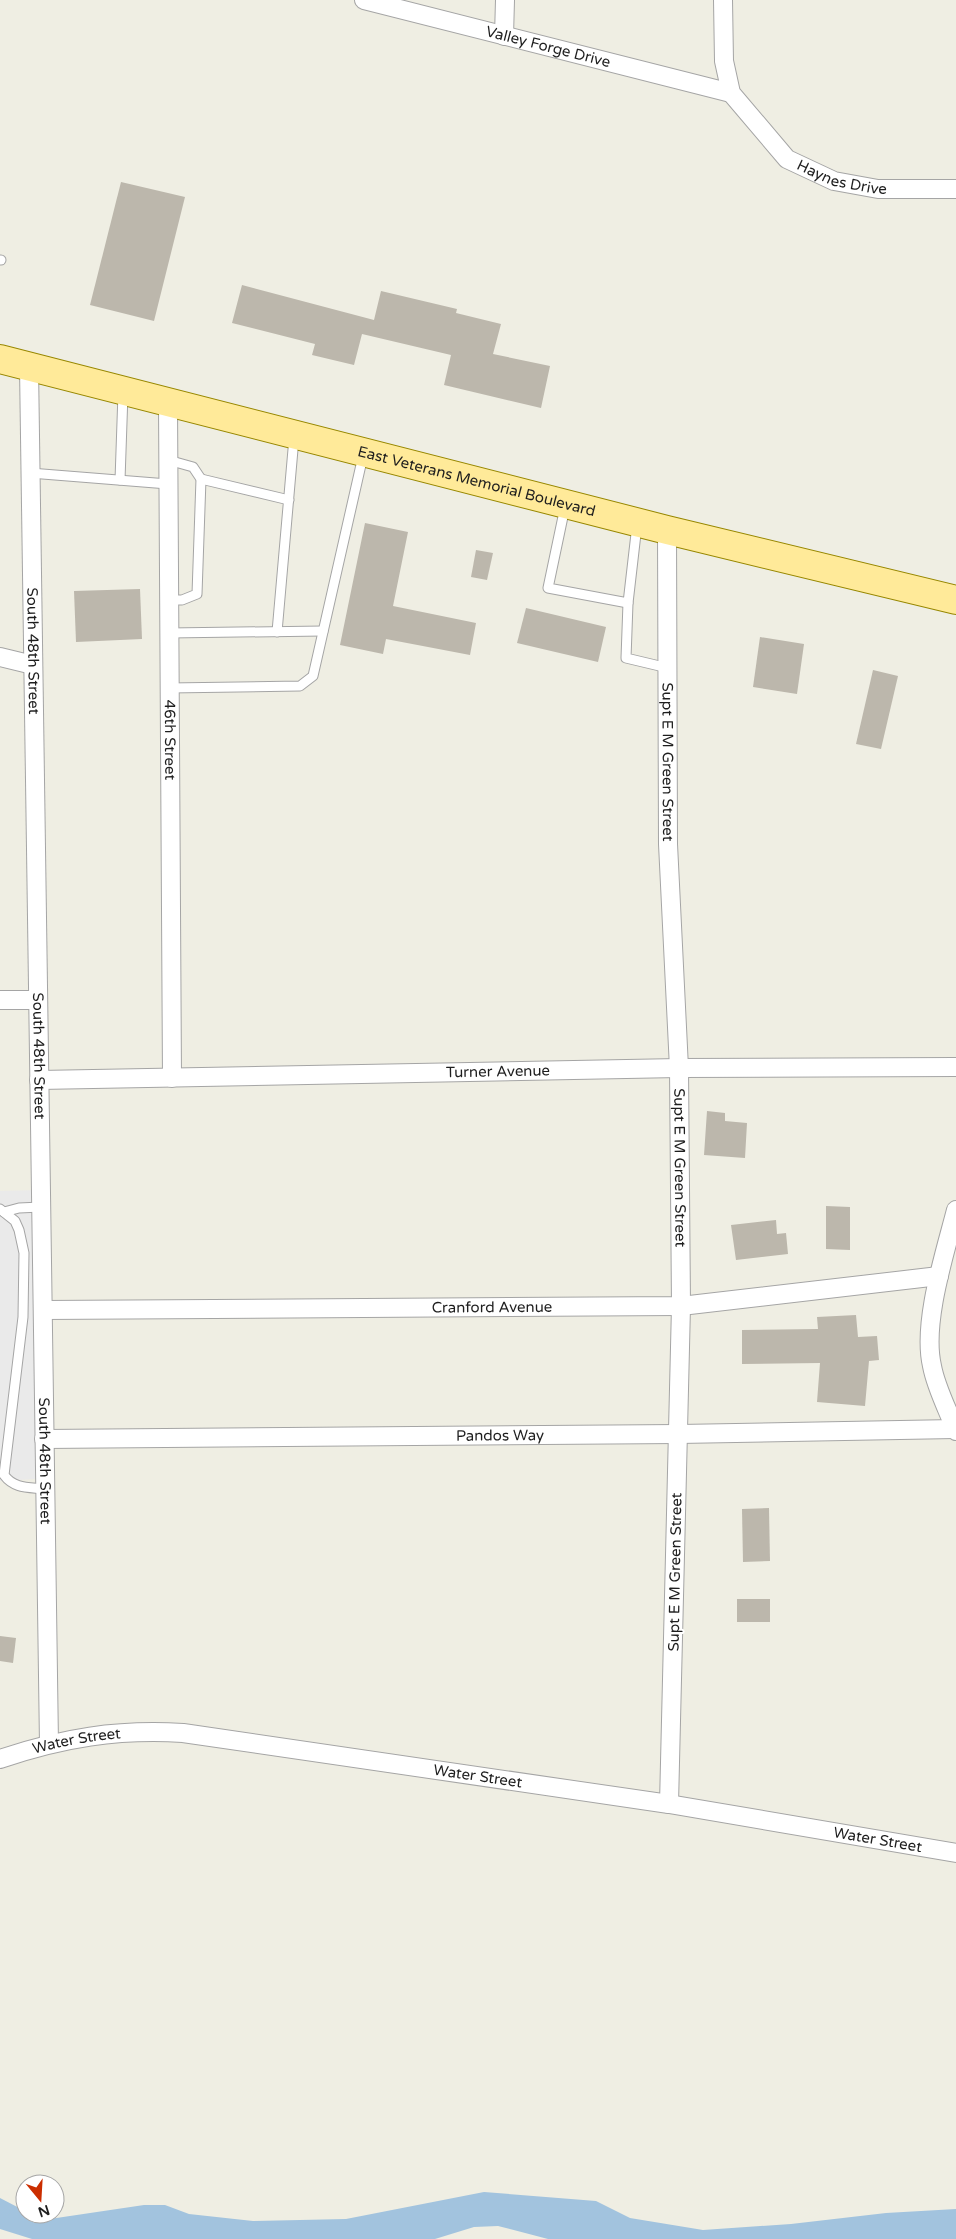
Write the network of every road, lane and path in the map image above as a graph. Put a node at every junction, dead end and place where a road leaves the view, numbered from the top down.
1 (364, 0) edge
2 (505, 0) edge
3 (723, 0) edge
4 (504, 36) junction
5 (731, 93) junction
6 (956, 189) edge
7 (0, 359) edge
8 (29, 367) junction
9 (124, 392) junction
10 (168, 404) junction
11 (294, 436) junction
12 (364, 454) junction
13 (168, 460) junction
14 (30, 473) junction
15 (120, 480) junction
16 (201, 480) junction
17 (168, 484) junction
18 (289, 500) junction
19 (566, 504) junction
20 (638, 522) junction
21 (667, 530) junction
22 (169, 600) junction
23 (956, 600) edge
24 (628, 603) junction
25 (323, 631) junction
26 (277, 632) junction
27 (169, 633) junction
28 (0, 657) edge
29 (33, 664) junction
30 (668, 668) junction
31 (169, 688) junction
32 (0, 1000) edge
33 (38, 1000) junction
34 (956, 1067) edge
35 (679, 1068) junction
36 (172, 1078) junction
37 (39, 1080) junction
38 (41, 1207) junction
39 (956, 1210) edge
40 (2, 1211) edge
41 (939, 1276) junction
42 (681, 1306) junction
43 (43, 1310) junction
44 (956, 1430) edge
45 (679, 1434) junction
46 (44, 1439) junction
47 (45, 1489) junction
48 (49, 1744) junction
49 (0, 1759) edge
50 (669, 1804) junction
51 (956, 1853) edge

1 - 4 street, Valley Forge Drive
2 - 4 street
3 - 5 street
4 - 5 street, Valley Forge Drive
5 - 6 street, Haynes Drive
7 - 8 main road, East Veterans Memorial Boulevard
8 - 9 main road, East Veterans Memorial Boulevard
8 - 14 street, South 48th Street
9 - 10 main road, East Veterans Memorial Boulevard
9 - 15 lane
10 - 11 main road, East Veterans Memorial Boulevard
10 - 13 street, 46th Street
11 - 12 main road, East Veterans Memorial Boulevard
11 - 18 lane
12 - 19 main road, East Veterans Memorial Boulevard
12 - 25 lane
13 - 16 lane
13 - 17 street, 46th Street
14 - 15 lane
14 - 29 street, South 48th Street
15 - 17 lane
16 - 18 lane
16 - 22 lane
17 - 22 street, 46th Street
18 - 26 lane
19 - 20 main road, East Veterans Memorial Boulevard
19 - 24 lane
20 - 21 main road, East Veterans Memorial Boulevard
20 - 24 lane
21 - 23 main road, East Veterans Memorial Boulevard
21 - 30 street, Supt E M Green Street
22 - 27 street, 46th Street
24 - 30 lane
25 - 26 lane
25 - 31 lane
26 - 27 lane
27 - 31 street, 46th Street
28 - 29 street
29 - 33 street, South 48th Street
30 - 35 street, Supt E M Green Street
31 - 36 street, 46th Street
32 - 33 street
33 - 37 street, South 48th Street
34 - 35 street, Turner Avenue
35 - 36 street, Turner Avenue
35 - 42 street, Supt E M Green Street
36 - 37 street, Turner Avenue
37 - 38 street, South 48th Street
38 - 40 lane
38 - 43 street, South 48th Street
39 - 41 street
40 - 47 lane
41 - 42 street, Cranford Avenue
41 - 44 street
42 - 43 street, Cranford Avenue
42 - 45 street, Supt E M Green Street
43 - 46 street, South 48th Street
44 - 45 street, Pandos Way
45 - 46 street, Pandos Way
45 - 50 street, Supt E M Green Street
46 - 47 street, South 48th Street
47 - 48 street, South 48th Street
48 - 49 street, Water Street
48 - 50 street, Water Street
50 - 51 street, Water Street

